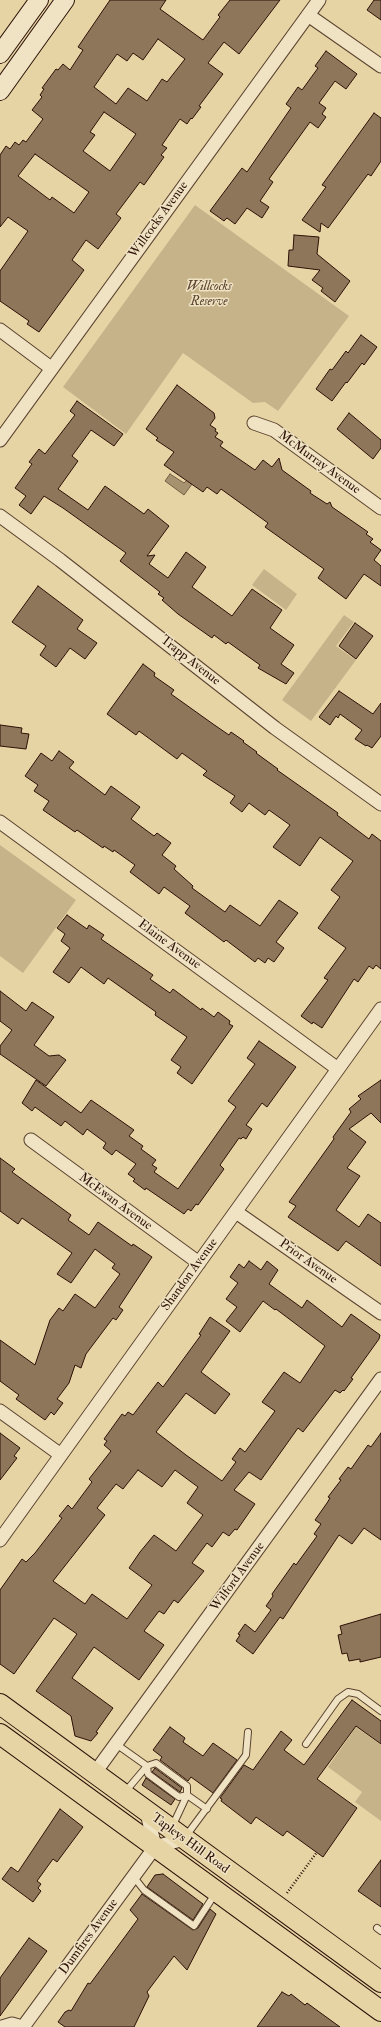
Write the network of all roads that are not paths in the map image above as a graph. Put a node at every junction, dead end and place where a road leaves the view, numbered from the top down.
1 (39, 0) edge
2 (65, 0) edge
3 (319, 0) edge
4 (308, 15) junction
5 (0, 54) edge
6 (381, 66) edge
7 (0, 91) edge
8 (0, 330) edge
9 (51, 368) junction
10 (254, 423) dead end
11 (0, 440) edge
12 (381, 508) edge
13 (0, 516) edge
14 (381, 804) edge
15 (0, 822) edge
16 (381, 1009) edge
17 (338, 1069) junction
18 (31, 1140) dead end
19 (236, 1212) junction
20 (199, 1263) junction
21 (381, 1313) edge
22 (381, 1379) edge
23 (0, 1411) edge
24 (61, 1455) junction
25 (0, 1540) edge
26 (0, 1704) edge
27 (381, 1711) edge
28 (248, 1732) dead end
29 (0, 1734) edge
30 (116, 1744) junction
31 (306, 1744) dead end
32 (147, 1766) junction
33 (94, 1774) junction
34 (123, 1795) junction
35 (187, 1795) junction
36 (208, 1809) junction
37 (147, 1812) junction
38 (177, 1834) junction
39 (155, 1847) junction
40 (133, 1876) junction
41 (216, 1891) junction
42 (381, 1982) edge
43 (381, 2011) edge
44 (2, 2027) edge
45 (23, 2027) edge

1 - 5 main road
2 - 7 main road
3 - 4 street, Willcocks Avenue
4 - 6 street
4 - 9 street, Willcocks Avenue
8 - 9 street
9 - 11 street, Willcocks Avenue
10 - 12 street, McMurray Avenue
13 - 14 street, Trapp Avenue
15 - 17 street, Elaine Avenue
16 - 17 street, Shandon Avenue
17 - 19 street, Shandon Avenue
18 - 20 street, McEwan Avenue
19 - 20 street, Shandon Avenue
19 - 21 street, Prior Avenue
20 - 24 street, Shandon Avenue
22 - 30 street, Wilford Avenue
23 - 24 street
24 - 25 street, Shandon Avenue
26 - 33 main road, Tapleys Hill Road
27 - 31 lane
28 - 36 lane
29 - 39 main road, Tapleys Hill Road
30 - 32 lane
30 - 33 street, Wilford Avenue
32 - 34 lane
32 - 35 lane
32 - 35 lane
33 - 34 main road, Tapleys Hill Road
34 - 37 main road, Tapleys Hill Road
35 - 36 lane
35 - 38 lane
36 - 38 lane
37 - 38 main road, Tapleys Hill Road
37 - 39 street
38 - 39 street
38 - 42 main road, Tapleys Hill Road
39 - 40 street, Dumfires Avenue
39 - 41 main road, Tapleys Hill Road
40 - 41 lane
40 - 45 street, Dumfires Avenue
41 - 43 main road, Tapleys Hill Road
44 - 45 street

